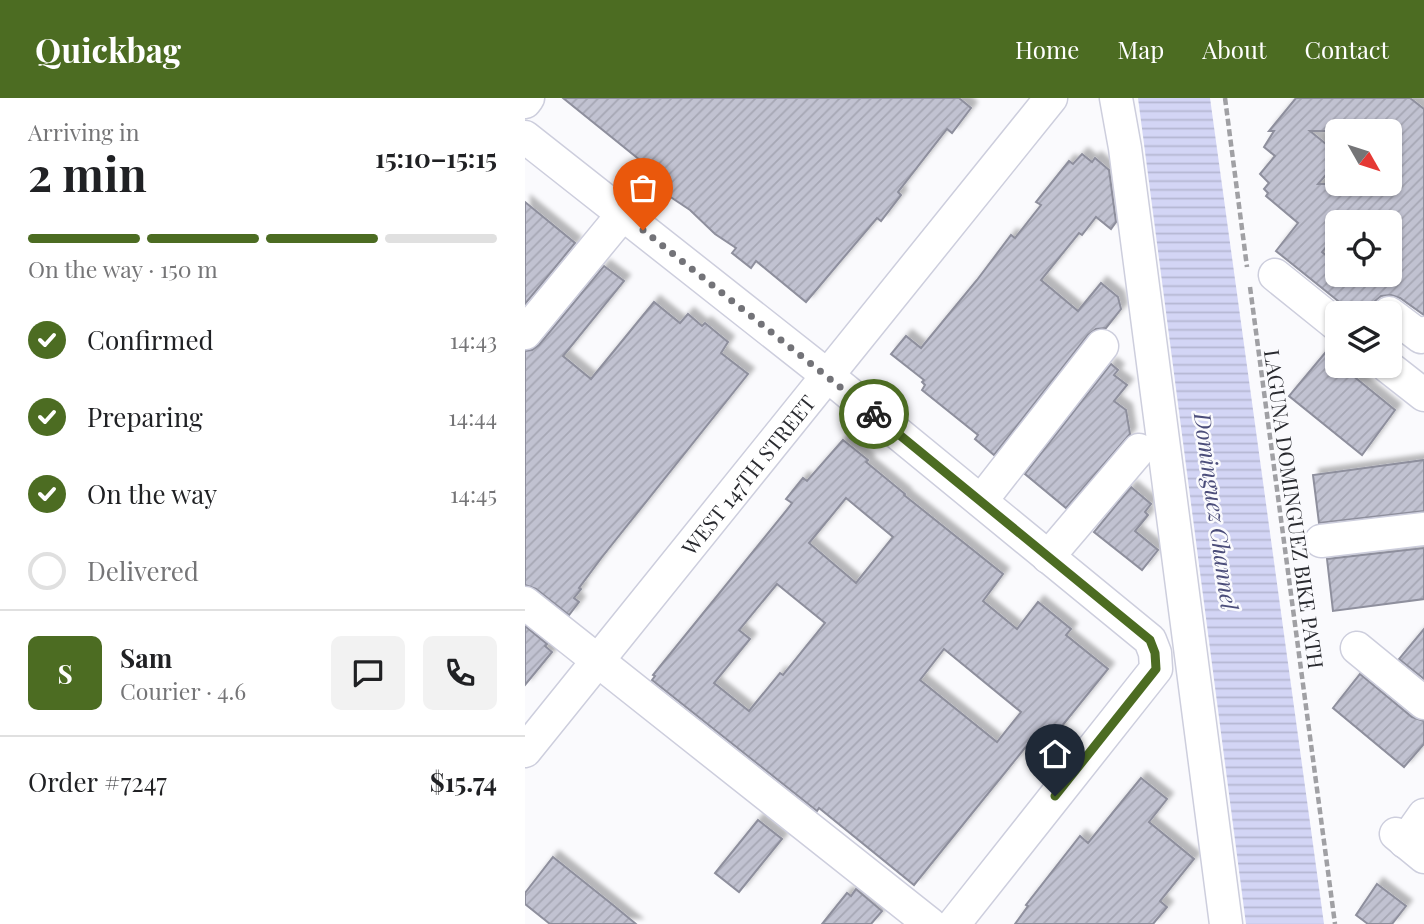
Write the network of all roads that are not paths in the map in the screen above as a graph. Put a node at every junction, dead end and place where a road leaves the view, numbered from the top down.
1 (1051, 98) edge
2 (1116, 98) edge
3 (525, 137) edge
4 (623, 214) junction
5 (1275, 275) dead end
6 (1325, 315) edge
7 (1402, 323) edge
8 (1424, 332) edge
9 (525, 333) edge
10 (1101, 346) dead end
11 (828, 376) junction
12 (1402, 378) edge
13 (1424, 395) edge
14 (1139, 450) dead end
15 (981, 501) junction
16 (1424, 529) edge
17 (1321, 541) dead end
18 (1048, 557) junction
19 (525, 603) edge
20 (1357, 648) dead end
21 (597, 661) junction
22 (1424, 703) edge
23 (525, 751) edge
24 (1424, 814) edge
25 (1408, 844) edge
26 (930, 924) edge
27 (954, 924) edge
28 (1226, 924) edge

1 - 11 street, WEST 147TH STREET
2 - 28 street
3 - 4 street
4 - 9 street
4 - 11 street
5 - 6 street
7 - 8 street
10 - 15 street
11 - 15 street
11 - 21 street, WEST 147TH STREET
12 - 13 street
14 - 18 street
15 - 18 street
16 - 17 street
18 - 27 street
19 - 21 street
20 - 22 street
21 - 23 street, WEST 147TH STREET
21 - 26 street
24 - 25 street

